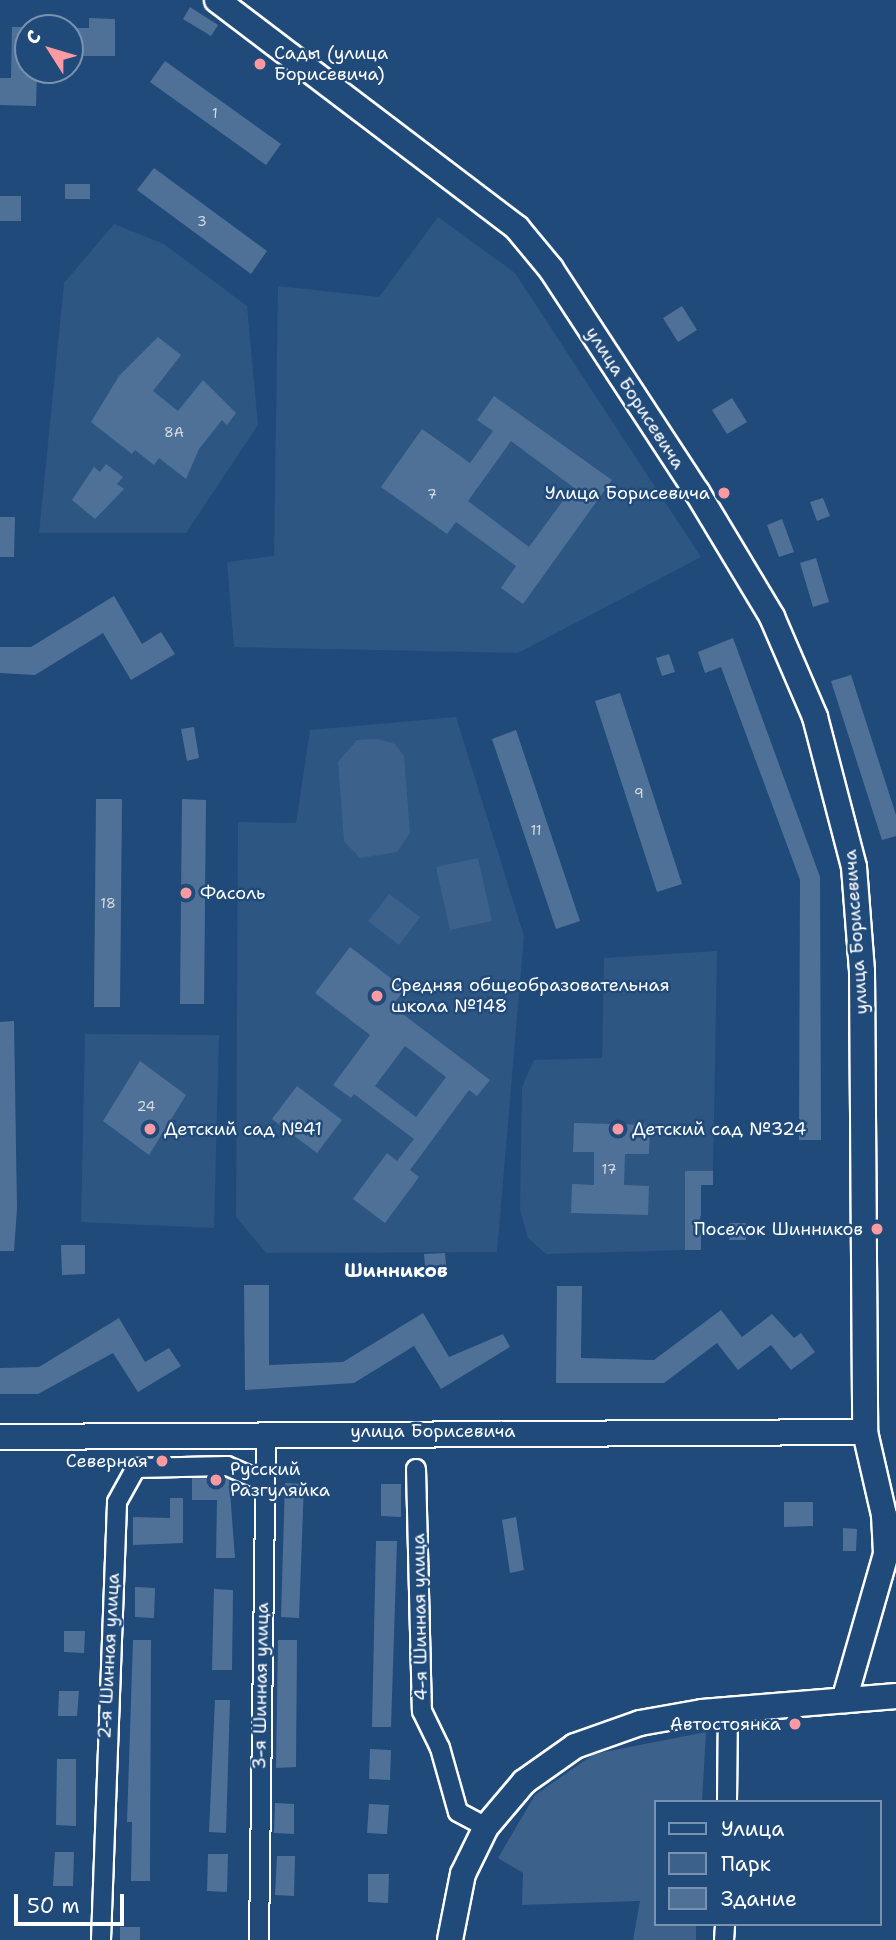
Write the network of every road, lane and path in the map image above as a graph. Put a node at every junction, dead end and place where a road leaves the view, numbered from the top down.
1 (217, 0) edge
2 (266, 1432) junction
3 (865, 1432) junction
4 (0, 1437) edge
5 (416, 1469) dead end
6 (264, 1481) junction
7 (896, 1696) edge
8 (844, 1700) junction
9 (728, 1710) junction
10 (727, 1800) edge
11 (486, 1827) junction
12 (101, 1940) edge
13 (259, 1940) edge
14 (450, 1940) edge

1 - 3 street, улица Борисевича
2 - 3 street, улица Борисевича
2 - 4 street, улица Борисевича
2 - 6 street, 3-я Шинная улица
3 - 8 street, улица Борисевича
5 - 11 street, 4-я Шинная улица
6 - 12 street, 2-я Шинная улица
6 - 13 street, 3-я Шинная улица
7 - 8 street
8 - 9 street
9 - 10 street
9 - 11 street
11 - 14 street

